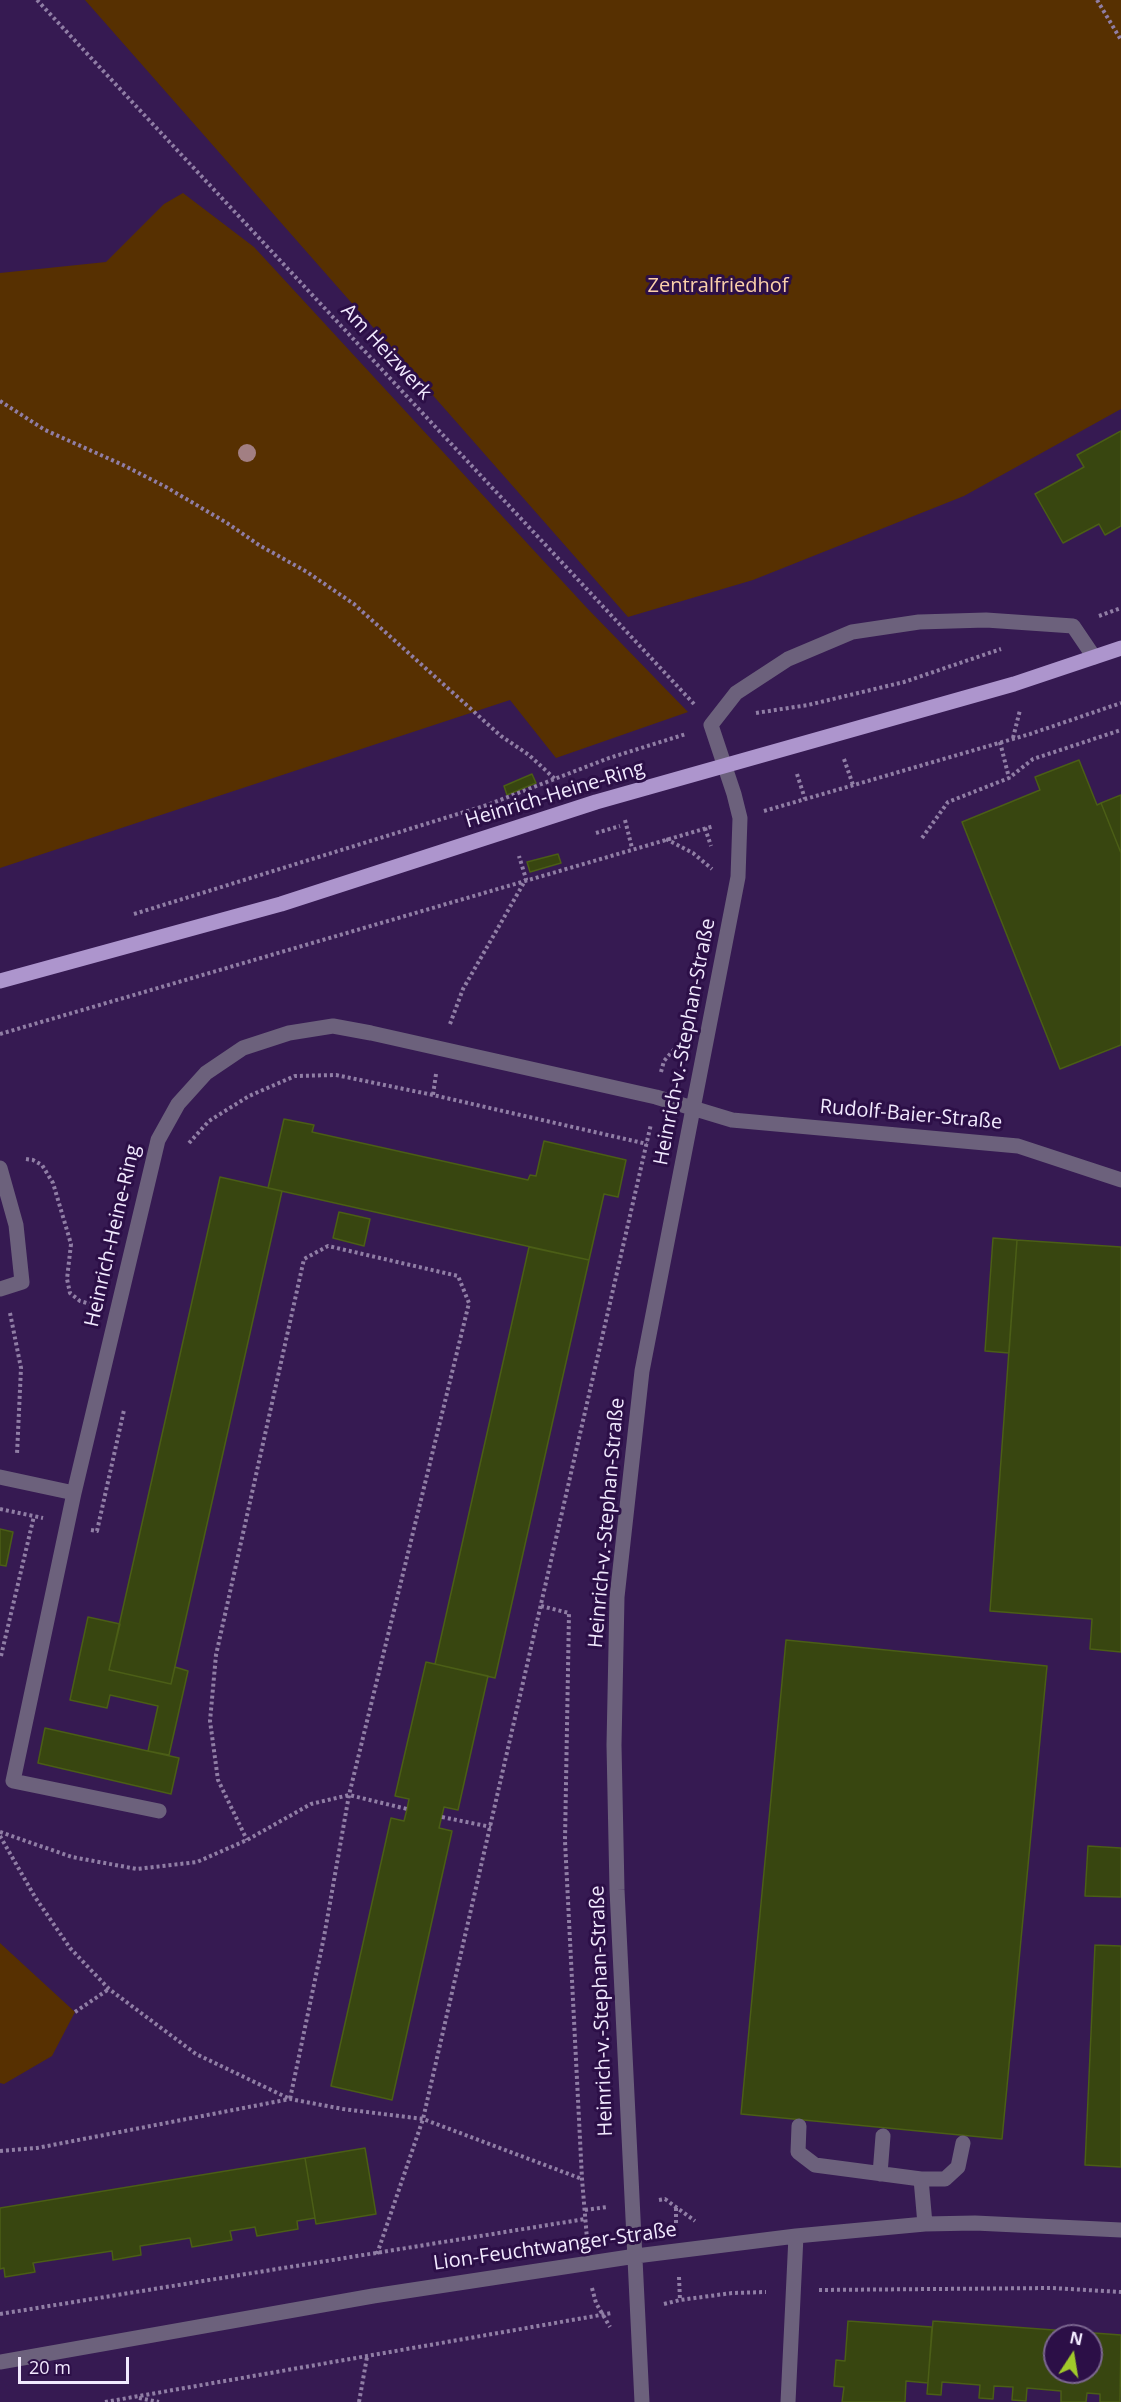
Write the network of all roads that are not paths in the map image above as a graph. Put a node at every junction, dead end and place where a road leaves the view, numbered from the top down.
1 (1121, 648) edge
2 (1094, 657) junction
3 (725, 766) junction
4 (0, 981) edge
5 (694, 1109) junction
6 (0, 1167) edge
7 (1121, 1180) edge
8 (2, 1289) edge
9 (0, 1477) edge
10 (74, 1493) junction
11 (159, 1811) dead end
12 (799, 2126) dead end
13 (883, 2136) dead end
14 (963, 2143) dead end
15 (880, 2174) junction
16 (921, 2179) junction
17 (925, 2224) junction
18 (1121, 2230) edge
19 (796, 2236) junction
20 (636, 2256) junction
21 (0, 2362) edge
22 (642, 2402) edge
23 (788, 2402) edge

1 - 2 main road, Heinrich-Heine-Ring
2 - 3 main road, Heinrich-Heine-Ring
2 - 3 street, Heinrich-v.-Stephan-Straße
3 - 4 main road, Heinrich-Heine-Ring
3 - 5 street, Heinrich-v.-Stephan-Straße
5 - 7 street, Rudolf-Baier-Straße
5 - 10 street, Heinrich-Heine-Ring
5 - 20 street, Heinrich-v.-Stephan-Straße
6 - 8 street
9 - 10 street
10 - 11 street, Heinrich-Heine-Ring
12 - 15 street
13 - 15 street
14 - 16 street
15 - 16 street
16 - 17 street
17 - 18 street, Lion-Feuchtwanger-Straße
17 - 19 street, Lion-Feuchtwanger-Straße
19 - 20 street, Lion-Feuchtwanger-Straße
19 - 23 street
20 - 21 street, Lion-Feuchtwanger-Straße
20 - 22 street, Heinrich-v.-Stephan-Straße

